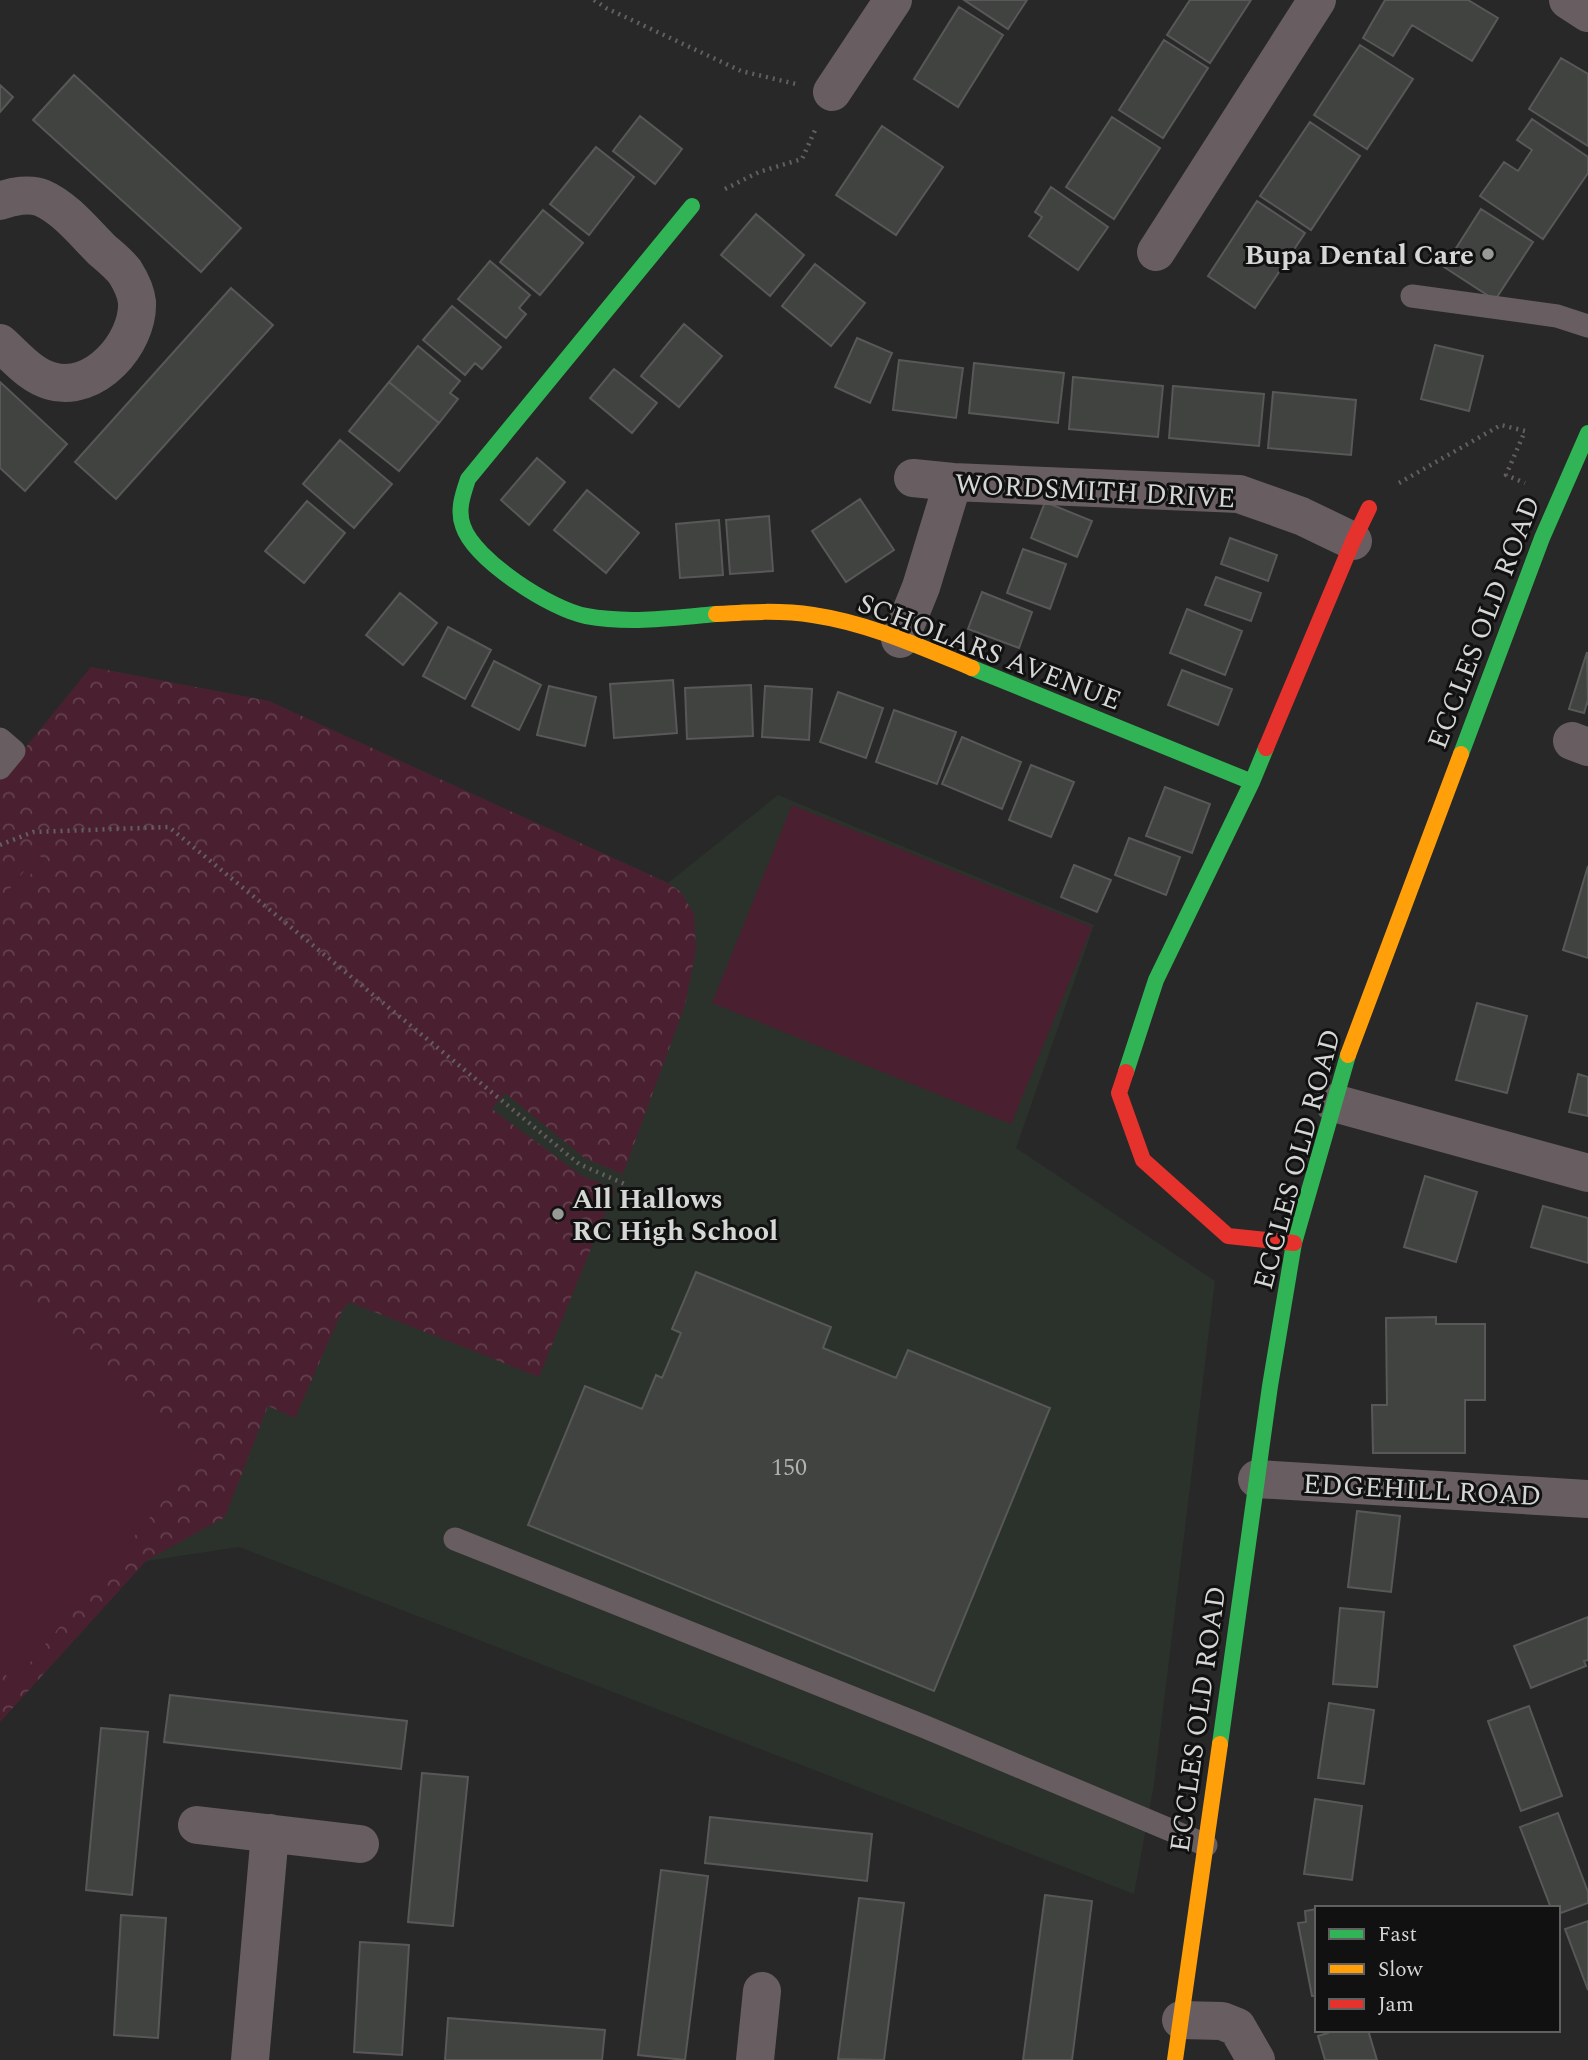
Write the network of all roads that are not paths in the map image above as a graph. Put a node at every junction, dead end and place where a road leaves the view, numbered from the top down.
1 (893, 0) edge
2 (1317, 0) edge
3 (1568, 0) edge
4 (1588, 13) edge
5 (832, 92) road end
6 (0, 201) edge
7 (692, 206) road end
8 (1156, 252) dead end
9 (1412, 296) dead end
10 (1588, 326) edge
11 (0, 343) edge
12 (1588, 433) edge
13 (913, 478) dead end
14 (953, 482) junction
15 (1361, 524) joint
16 (900, 639) junction
17 (0, 739) edge
18 (0, 768) edge
19 (1252, 782) junction
20 (1334, 1104) junction
21 (1588, 1173) edge
22 (1294, 1243) junction
23 (1257, 1479) junction
24 (1588, 1499) edge
25 (456, 1539) dead end
26 (197, 1825) dead end
27 (270, 1833) junction
28 (360, 1844) dead end
29 (1206, 1845) junction
30 (762, 1991) dead end
31 (1181, 2020) junction
32 (250, 2060) edge
33 (755, 2060) edge
34 (1175, 2060) edge
35 (1256, 2060) edge

1 - 5 street
2 - 8 street
3 - 4 street
6 - 11 street
7 - 16 street, SCHOLARS AVENUE
9 - 10 lane
12 - 20 street, ECCLES OLD ROAD
13 - 14 street, WORDSMITH DRIVE
14 - 15 street, WORDSMITH DRIVE
14 - 16 street
15 - 19 street
16 - 19 street, SCHOLARS AVENUE
17 - 18 lane
19 - 22 street
20 - 21 street
20 - 22 street, ECCLES OLD ROAD
22 - 23 street, ECCLES OLD ROAD
23 - 24 street, EDGEHILL ROAD
23 - 29 street, ECCLES OLD ROAD
25 - 29 lane
26 - 27 street
27 - 28 street
27 - 32 street
29 - 31 street, ECCLES OLD ROAD
30 - 33 street
31 - 34 street, ECCLES OLD ROAD
31 - 35 street

